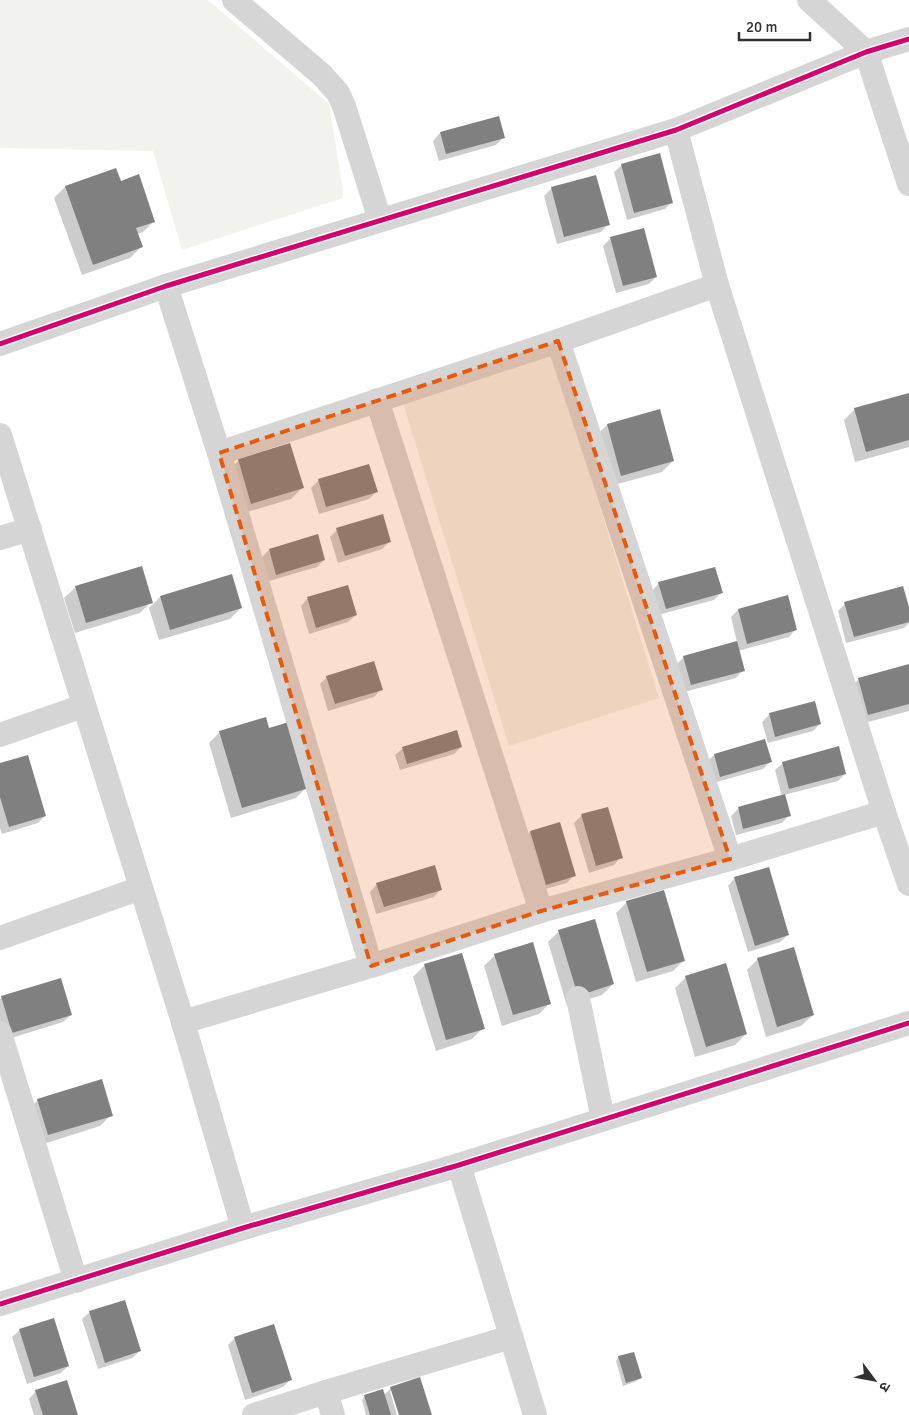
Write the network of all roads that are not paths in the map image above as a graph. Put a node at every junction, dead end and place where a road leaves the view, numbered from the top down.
1 (234, 0) edge
2 (809, 0) edge
3 (909, 39) edge
4 (866, 52) junction
5 (676, 130) junction
6 (909, 184) edge
7 (380, 220) junction
8 (166, 286) junction
9 (717, 286) junction
10 (558, 341) junction
11 (0, 344) edge
12 (377, 400) junction
13 (0, 435) edge
14 (220, 453) junction
15 (30, 529) junction
16 (0, 538) edge
17 (84, 706) junction
18 (0, 736) edge
19 (884, 812) junction
20 (730, 859) junction
21 (909, 884) edge
22 (141, 888) junction
23 (541, 910) junction
24 (0, 938) edge
25 (371, 966) junction
26 (578, 998) dead end
27 (183, 1022) junction
28 (909, 1023) edge
29 (0, 1033) edge
30 (603, 1119) junction
31 (459, 1165) junction
32 (243, 1228) junction
33 (76, 1281) junction
34 (0, 1304) edge
35 (511, 1337) junction
36 (326, 1392) junction
37 (254, 1415) edge
38 (333, 1415) edge
39 (535, 1415) edge

1 - 7 street
2 - 4 street
3 - 4 street
4 - 5 street
4 - 6 street
5 - 7 street
5 - 9 street
7 - 8 street
8 - 11 street
8 - 14 street
9 - 10 street
9 - 19 street
10 - 12 street
10 - 20 street
12 - 14 street
12 - 23 street
13 - 15 street
14 - 25 street
15 - 16 street
15 - 17 street
17 - 18 street
17 - 22 street
19 - 20 street
19 - 21 street
20 - 23 street
22 - 24 street
22 - 27 street
23 - 25 street
25 - 27 street
26 - 30 street
27 - 32 street
28 - 30 street
29 - 33 street
30 - 31 street
31 - 32 street
31 - 35 street
32 - 33 street
33 - 34 street
35 - 36 street
35 - 39 street
36 - 37 street
36 - 38 street

